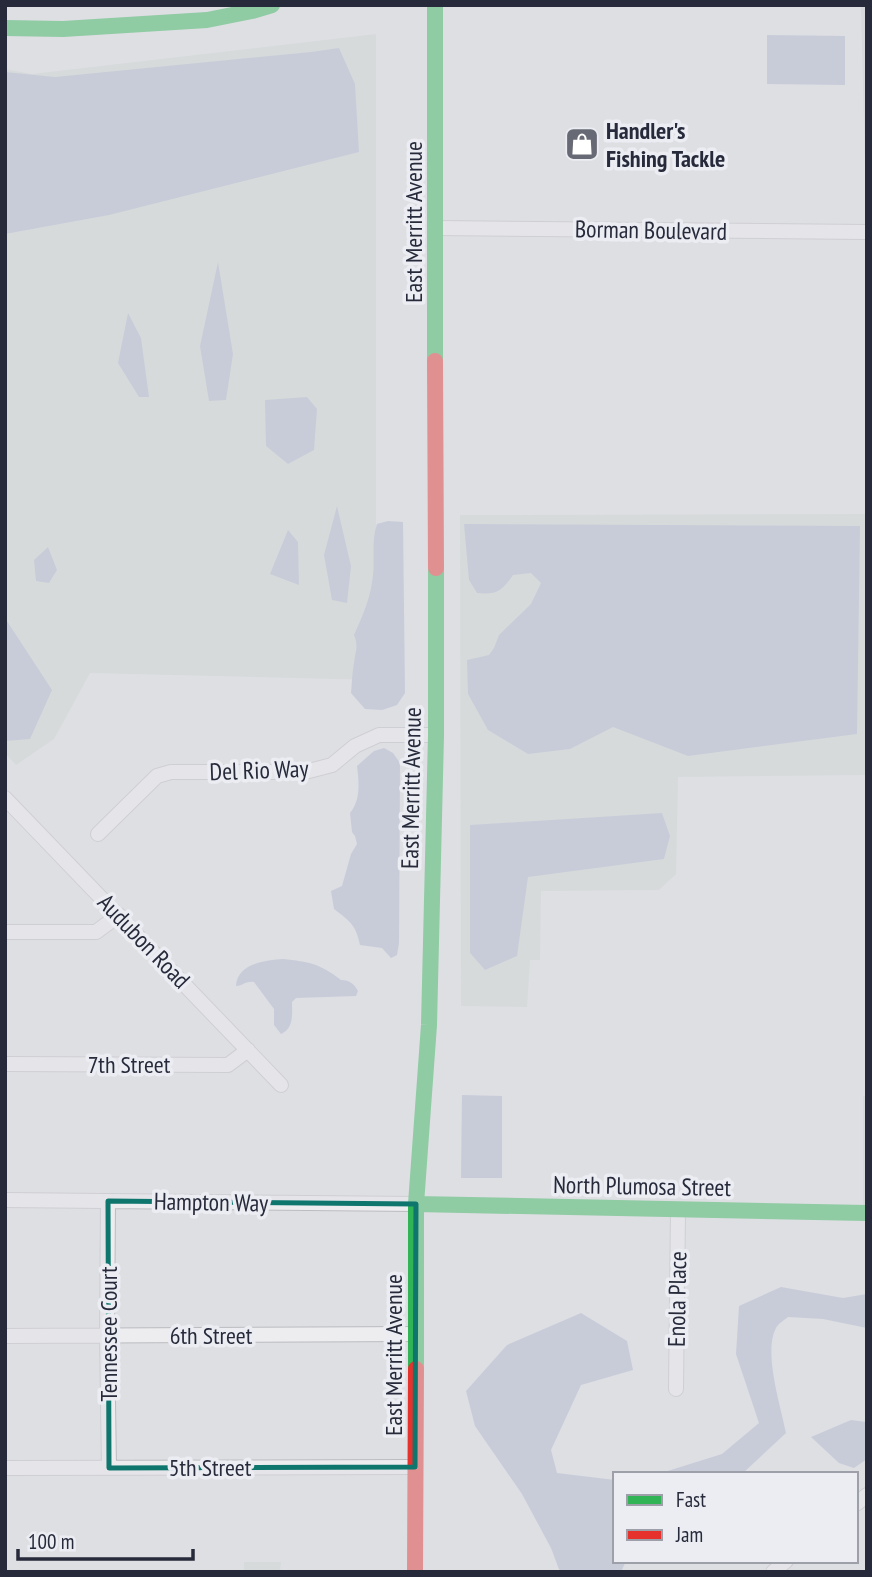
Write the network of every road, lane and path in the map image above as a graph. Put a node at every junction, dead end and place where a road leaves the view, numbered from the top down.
1 (272, 5) edge
2 (422, 5) edge
3 (437, 16) edge
4 (5, 27) edge
5 (436, 228) junction
6 (867, 232) edge
7 (436, 734) junction
8 (5, 798) edge
9 (98, 834) dead end
10 (119, 915) junction
11 (5, 932) edge
12 (248, 1050) junction
13 (5, 1064) edge
14 (281, 1085) dead end
15 (5, 1200) edge
16 (108, 1200) junction
17 (416, 1204) junction
18 (678, 1210) junction
19 (867, 1213) edge
20 (416, 1334) junction
21 (5, 1336) edge
22 (107, 1336) junction
23 (676, 1389) dead end
24 (415, 1467) junction
25 (5, 1468) edge
26 (109, 1468) junction
27 (415, 1572) edge

1 - 4 street
2 - 3 street
3 - 5 street, East Merritt Avenue
5 - 6 street, Borman Boulevard
5 - 7 street, East Merritt Avenue
7 - 9 street, Del Rio Way
7 - 17 street, East Merritt Avenue
8 - 10 street, Audubon Road
10 - 11 street
10 - 12 street, Audubon Road
12 - 13 street, 7th Street
12 - 14 street, Audubon Road
15 - 16 street, Hampton Way
16 - 17 street, Hampton Way
16 - 22 street, Tennessee Court
17 - 18 street, North Plumosa Street
17 - 20 street, East Merritt Avenue
18 - 19 street, North Plumosa Street
18 - 23 street, Enola Place
20 - 22 street, 6th Street
20 - 24 street, East Merritt Avenue
21 - 22 street, 6th Street
22 - 26 street, Tennessee Court
24 - 26 street, 5th Street
24 - 27 street, East Merritt Avenue
25 - 26 street, 5th Street

